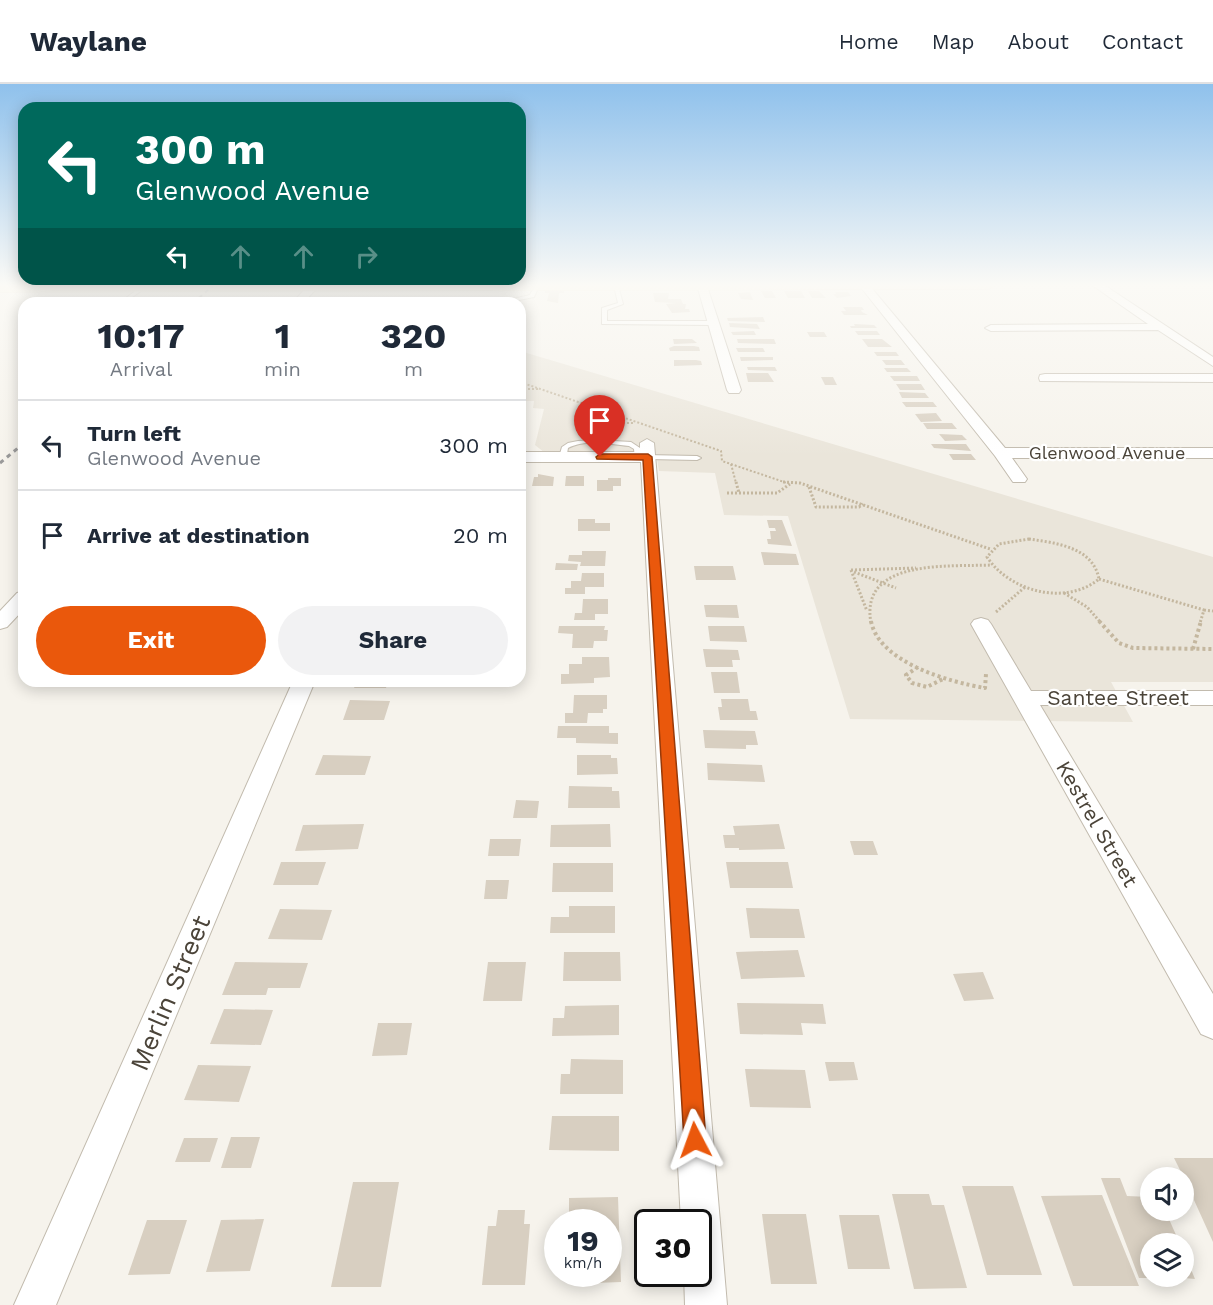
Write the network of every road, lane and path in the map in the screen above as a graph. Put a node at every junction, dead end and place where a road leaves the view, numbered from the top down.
1 (718, 342) edge
2 (910, 342) edge
3 (1183, 342) edge
4 (1213, 362) edge
5 (1045, 378) dead end
6 (1213, 378) edge
7 (526, 384) edge
8 (526, 389) edge
9 (544, 389) junction
10 (734, 390) dead end
11 (585, 405) junction
12 (583, 423) junction
13 (650, 441) junction
14 (581, 443) junction
15 (1001, 453) junction
16 (1213, 453) edge
17 (526, 457) edge
18 (563, 457) junction
19 (697, 458) dead end
20 (731, 464) junction
21 (1019, 478) dead end
22 (790, 484) junction
23 (808, 486) junction
24 (727, 493) dead end
25 (739, 493) junction
26 (863, 504) junction
27 (990, 549) junction
28 (991, 566) junction
29 (933, 568) junction
30 (851, 570) junction
31 (1099, 579) junction
32 (882, 583) junction
33 (1025, 587) junction
34 (896, 588) dead end
35 (1064, 593) junction
36 (18, 604) edge
37 (1204, 610) junction
38 (1213, 611) edge
39 (869, 615) junction
40 (0, 623) edge
41 (981, 624) joint
42 (1193, 649) junction
43 (1213, 649) edge
44 (919, 667) junction
45 (943, 679) junction
46 (301, 687) edge
47 (985, 688) dead end
48 (1023, 698) junction
49 (1213, 698) edge
50 (1213, 1024) edge
51 (35, 1305) edge
52 (706, 1305) edge

1 - 10 street
2 - 15 street
3 - 4 street
5 - 6 street
7 - 9 path
8 - 9 path
9 - 11 path
11 - 12 path
11 - 13 path
12 - 13 path
12 - 14 path
13 - 14 lane
13 - 18 street
13 - 19 lane
13 - 20 path
13 - 52 street
14 - 18 lane
15 - 16 street, Glenwood Avenue
15 - 21 street
17 - 18 street
20 - 22 path
20 - 25 path
22 - 23 path
22 - 25 path
23 - 26 path
23 - 26 path
24 - 25 path
26 - 27 path
27 - 28 path
27 - 31 path
28 - 29 path
28 - 33 path
29 - 30 path
29 - 32 path
30 - 32 path
30 - 39 path
31 - 35 path
31 - 37 path
32 - 34 path
32 - 39 path
33 - 35 path
33 - 41 path
35 - 42 path
36 - 40 street
37 - 38 path
37 - 42 path
39 - 44 path
41 - 48 street, Kestrel Street
42 - 43 path
44 - 45 path
44 - 45 path
45 - 47 path
46 - 51 street, Merlin Street
48 - 49 street, Santee Street
48 - 50 street, Kestrel Street

